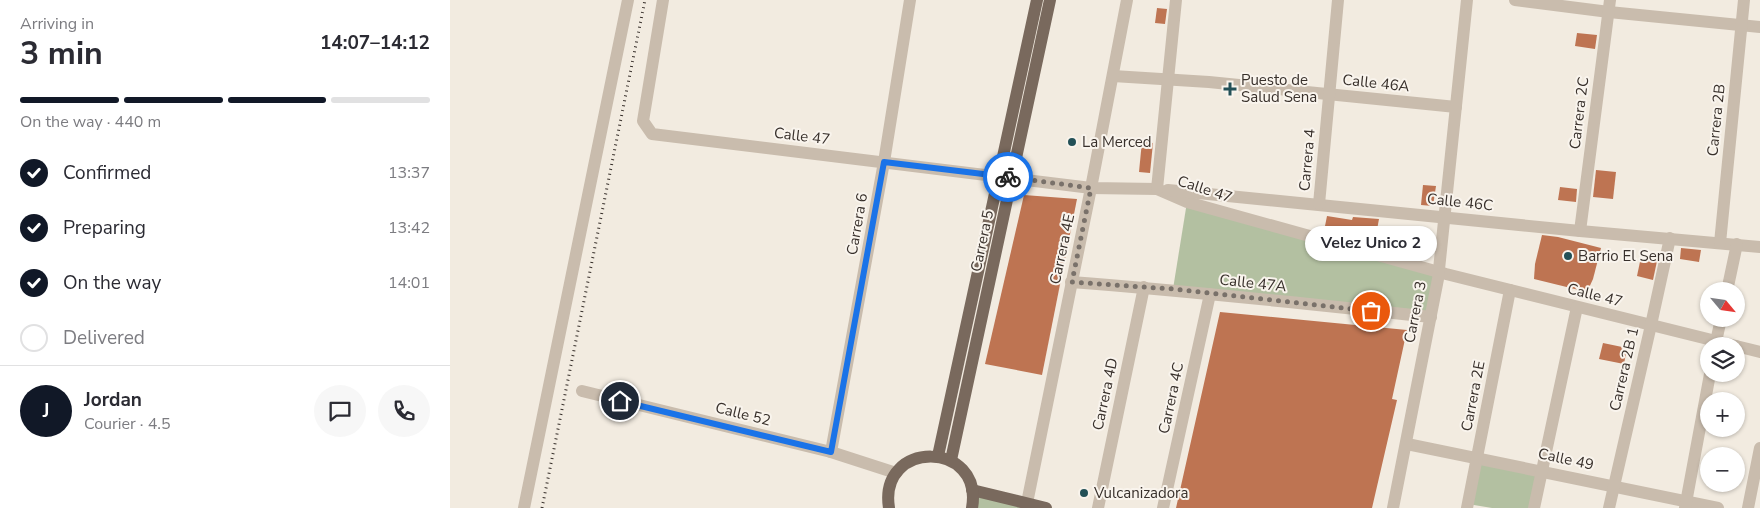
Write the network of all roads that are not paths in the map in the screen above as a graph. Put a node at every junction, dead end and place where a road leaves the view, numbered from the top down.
1 (628, 0) edge
2 (663, 0) edge
3 (910, 0) edge
4 (1036, 0) edge
5 (1050, 0) edge
6 (1127, 0) edge
7 (1176, 0) edge
8 (1338, 0) edge
9 (1467, 0) edge
10 (1515, 0) edge
11 (1744, 0) edge
12 (1610, 6) edge
13 (1742, 25) junction
14 (1760, 27) edge
15 (1113, 76) junction
16 (1169, 79) junction
17 (1329, 94) junction
18 (1456, 108) junction
19 (884, 162) junction
20 (998, 176) junction
21 (1012, 178) junction
22 (1091, 188) junction
23 (1157, 189) junction
24 (1319, 204) junction
25 (1445, 216) junction
26 (1580, 231) junction
27 (1670, 238) junction
28 (1720, 243) junction
29 (1737, 244) junction
30 (1760, 247) edge
31 (1439, 272) junction
32 (1072, 282) junction
33 (1729, 282) edge
34 (1144, 287) junction
35 (1510, 290) junction
36 (1210, 294) junction
37 (1577, 307) junction
38 (1431, 317) junction
39 (1651, 325) junction
40 (1700, 339) edge
41 (1745, 348) edge
42 (1760, 352) edge
43 (1709, 382) edge
44 (582, 391) dead end
45 (1407, 444) junction
46 (1760, 448) edge
47 (831, 452) junction
48 (938, 456) junction
49 (1477, 458) junction
50 (951, 460) junction
51 (1541, 471) junction
52 (896, 473) junction
53 (1614, 486) junction
54 (972, 490) junction
55 (1028, 504) junction
56 (1686, 504) edge
57 (524, 508) edge
58 (889, 508) edge
59 (972, 508) edge
60 (1046, 508) edge
61 (1098, 508) edge
62 (1163, 508) edge
63 (1393, 508) edge
64 (1467, 508) edge
65 (1534, 508) edge
66 (1609, 508) edge
67 (1718, 508) edge
68 (1748, 508) edge

1 - 57 street
2 - 19 street, Calle 47
3 - 19 street, Carrera 6
4 - 20 main road, Carrera 5
5 - 21 main road, Carrera 5
6 - 15 street, Carrera 4E
7 - 16 street
8 - 17 street, Carrera 4
9 - 18 street, Carrera 3
10 - 12 street
11 - 13 street, Carrera 2B
12 - 13 street
12 - 26 street, Carrera 2C
13 - 14 street
13 - 28 street, Carrera 2B
15 - 16 street, Calle 46A
15 - 22 street, Carrera 4E
16 - 17 street, Calle 46A
16 - 23 street
17 - 18 street, Calle 46A
17 - 24 street, Carrera 4
18 - 25 street, Carrera 3
19 - 20 street, Calle 47
19 - 47 street, Carrera 6
20 - 21 street, Calle 47
20 - 48 main road, Carrera 5
21 - 22 street, Calle 47
21 - 50 main road, Carrera 5
22 - 23 street, Calle 47
22 - 32 street, Carrera 4E
23 - 24 street, Calle 46C
23 - 31 street, Calle 47
24 - 25 street, Calle 46C
25 - 26 street, Calle 46C
25 - 31 street, Carrera 3
26 - 27 street, Calle 46C
27 - 28 street, Calle 46C
27 - 39 street, Carrera 2B 1
28 - 29 street, Calle 46C
29 - 30 street, Calle 46C
29 - 33 street
31 - 35 street, Calle 47
31 - 38 street, Carrera 3
32 - 34 street, Calle 47A
32 - 55 street, Carrera 4E
34 - 36 street, Calle 47A
34 - 61 street, Carrera 4D
35 - 37 street, Calle 47
35 - 49 street, Carrera 2E
36 - 38 street, Calle 47A
36 - 62 street, Carrera 4C
37 - 39 street, Calle 47
37 - 51 street
38 - 45 street, Carrera 3
39 - 40 street, Calle 47
39 - 53 street, Carrera 2B 1
41 - 42 street, Calle 47
43 - 56 street
44 - 47 street, Calle 52
45 - 49 street, Calle 49
45 - 63 street, Carrera 3
46 - 68 street
47 - 52 street, Calle 52
48 - 50 main road
48 - 52 main road
49 - 51 street, Calle 49
49 - 64 street, Carrera 2E
50 - 54 main road
51 - 53 street, Calle 49
51 - 65 street
52 - 58 main road
53 - 56 street, Calle 49
53 - 66 street, Carrera 2B 1
54 - 55 main road
54 - 59 main road
55 - 60 main road
56 - 67 street, Calle 49

